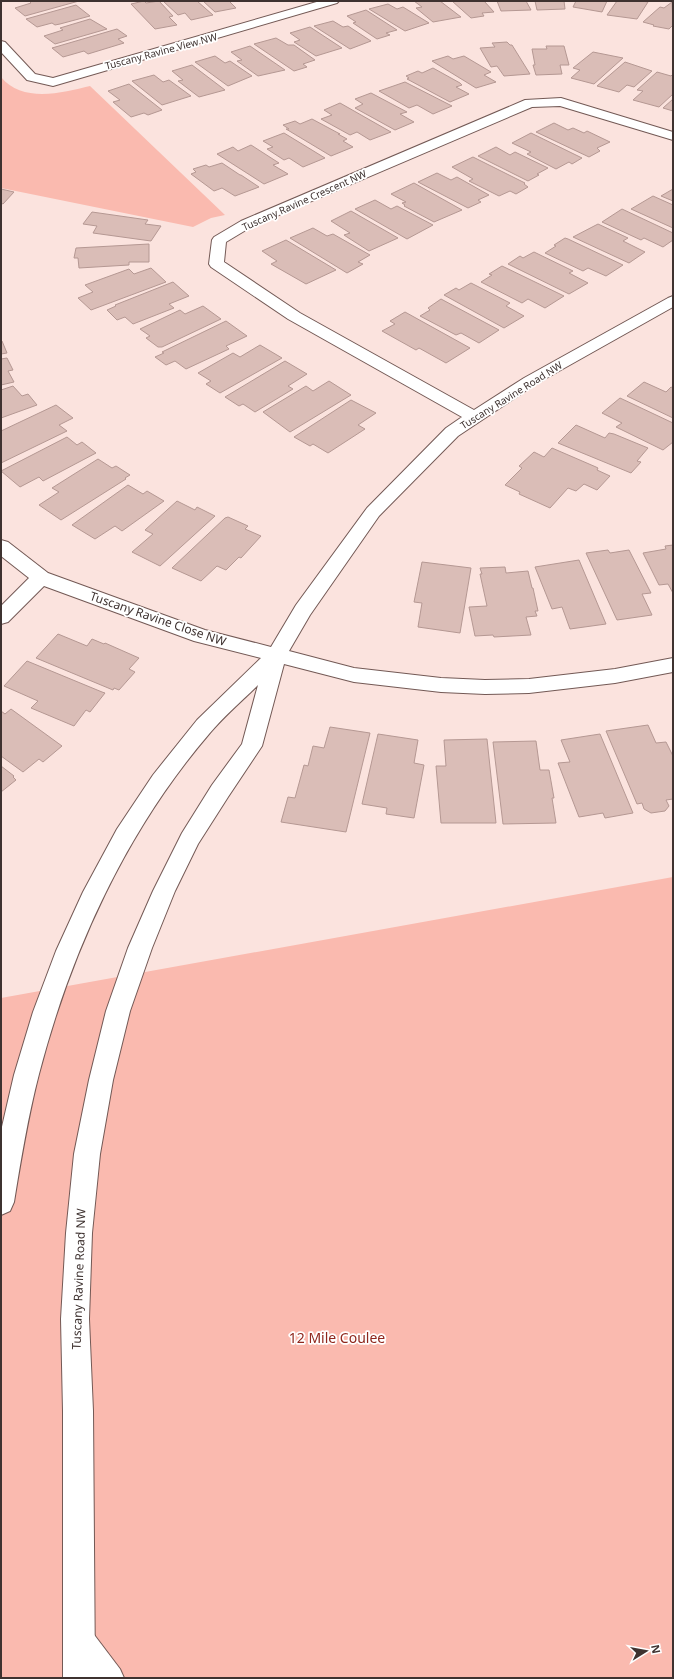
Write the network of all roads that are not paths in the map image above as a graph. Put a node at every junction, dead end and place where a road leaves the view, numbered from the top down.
1 (333, 1) edge
2 (1, 45) edge
3 (673, 136) edge
4 (673, 301) edge
5 (474, 417) junction
6 (1, 546) edge
7 (41, 578) junction
8 (1, 617) edge
9 (276, 656) junction
10 (673, 665) edge
11 (1, 1202) edge
12 (79, 1636) junction
13 (79, 1678) edge
14 (111, 1678) edge

1 - 2 street, Tuscany Ravine View NW
3 - 5 street, Tuscany Ravine Crescent NW
4 - 5 street, Tuscany Ravine Road NW
5 - 9 street, Tuscany Ravine Road NW
6 - 7 street, Tuscany Ravine Close NW
7 - 8 street
7 - 9 street, Tuscany Ravine Close NW
9 - 10 street, Tuscany Ravine Close NW
9 - 11 street, Tuscany Ravine Road NW
9 - 12 street, Tuscany Ravine Road NW
12 - 13 street, Tuscany Ravine Road NW
12 - 14 lane

